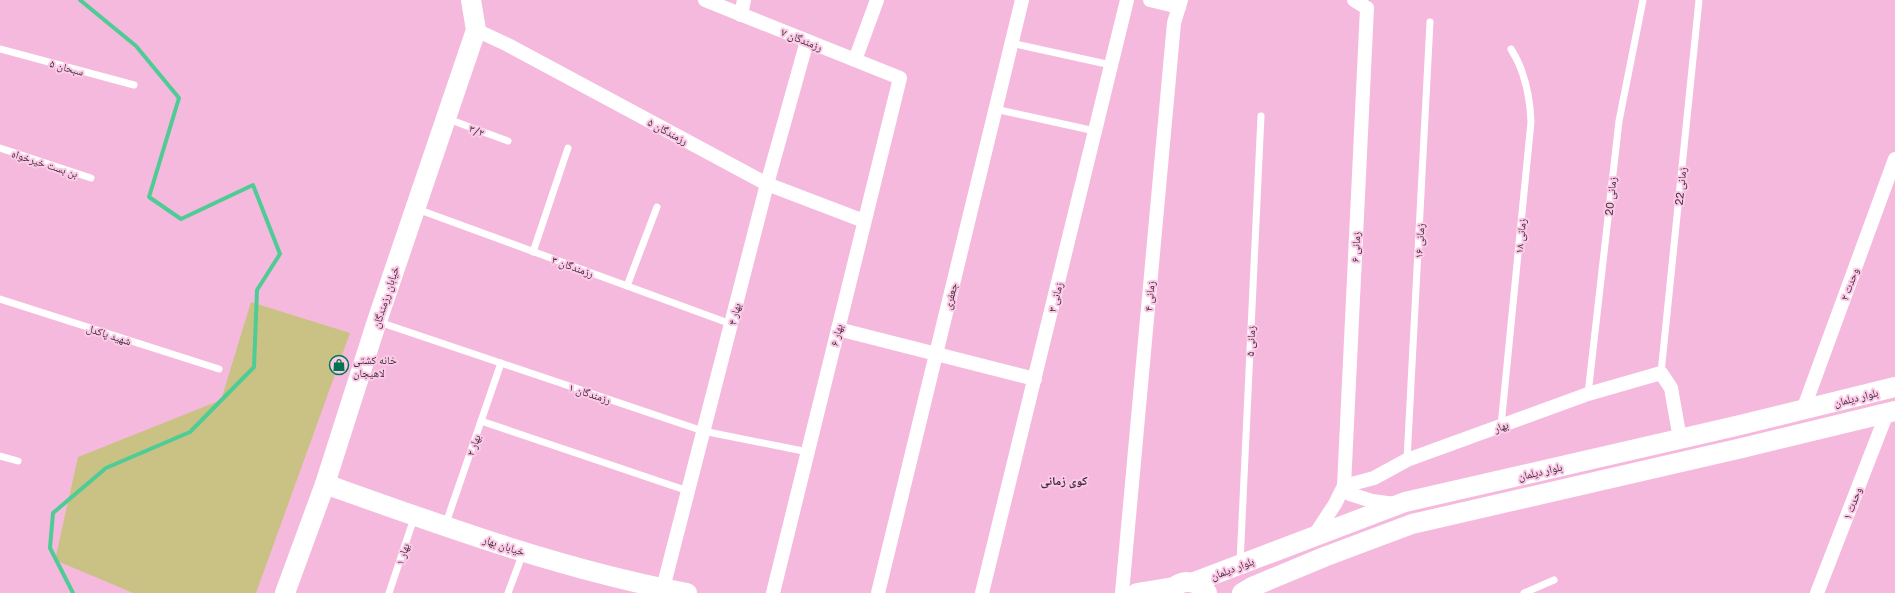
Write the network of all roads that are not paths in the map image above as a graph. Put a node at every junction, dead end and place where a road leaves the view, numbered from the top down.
1 (470, 0) edge
2 (705, 0) edge
3 (744, 0) edge
4 (877, 0) edge
5 (1022, 0) edge
6 (1127, 0) edge
7 (1150, 0) edge
8 (1354, 0) edge
9 (1643, 0) edge
10 (1699, 0) edge
11 (1180, 3) edge
12 (741, 15) junction
13 (1430, 22) dead end
14 (476, 30) junction
15 (807, 41) junction
16 (1012, 43) junction
17 (0, 49) edge
18 (1511, 49) dead end
19 (855, 60) junction
20 (1111, 65) junction
21 (900, 78) joint
22 (134, 85) dead end
23 (995, 109) junction
24 (1261, 116) dead end
25 (446, 118) junction
26 (1095, 131) junction
27 (508, 141) dead end
28 (0, 148) edge
29 (568, 148) dead end
30 (1895, 159) edge
31 (91, 178) dead end
32 (767, 184) junction
33 (657, 207) dead end
34 (415, 208) junction
35 (864, 221) junction
36 (534, 252) junction
37 (627, 286) junction
38 (0, 299) edge
39 (377, 322) junction
40 (731, 324) junction
41 (838, 329) junction
42 (936, 354) junction
43 (501, 364) junction
44 (218, 369) dead end
45 (1661, 373) junction
46 (1035, 379) junction
47 (1895, 387) edge
48 (1588, 394) junction
49 (1803, 410) junction
50 (1891, 412) edge
51 (482, 421) junction
52 (1501, 426) junction
53 (1736, 426) junction
54 (704, 431) junction
55 (1680, 439) junction
56 (1742, 448) junction
57 (808, 452) junction
58 (0, 456) edge
59 (1407, 460) junction
60 (18, 461) dead end
61 (325, 484) junction
62 (1344, 486) junction
63 (688, 491) junction
64 (1398, 505) junction
65 (415, 516) junction
66 (445, 526) junction
67 (1314, 536) junction
68 (524, 551) junction
69 (1240, 566) junction
70 (1554, 580) dead end
71 (663, 588) junction
72 (1201, 588) edge
73 (1172, 590) edge
74 (285, 593) edge
75 (389, 593) edge
76 (508, 593) edge
77 (687, 593) edge
78 (773, 593) edge
79 (878, 593) edge
80 (982, 593) edge
81 (1122, 593) edge
82 (1137, 593) edge
83 (1242, 593) edge
84 (1524, 593) edge
85 (1817, 593) edge

1 - 14 main road
2 - 12 street, رزمندگان ۷
3 - 12 street
4 - 19 street
5 - 16 street, جعفری
6 - 20 street, زمانی ۳
7 - 11 street
8 - 62 street, زمانی ۶
9 - 48 lane, زمانی 20
10 - 45 lane, زمانی 22
11 - 81 street, زمانی ۴
12 - 15 street, رزمندگان ۷
13 - 59 lane, زمانی ۱۶
14 - 25 main road, خیابان رزمندگان
14 - 32 street, رزمندگان ۵
15 - 19 street, رزمندگان ۷
15 - 32 street, بهار ۴
16 - 20 lane
16 - 23 street, جعفری
17 - 22 lane, سبحان ۵
18 - 52 lane, زمانی ۱۸
19 - 21 street, رزمندگان ۷
20 - 26 street, زمانی ۳
21 - 35 street, بهار ۶
23 - 26 lane
23 - 42 street, جعفری
24 - 69 lane, زمانی ۵
25 - 27 lane, ۳/۲
25 - 34 main road, خیابان رزمندگان
26 - 46 street, زمانی ۳
28 - 31 lane, بن بست خیرخواه
29 - 36 lane
30 - 49 street, وحدت ۲
32 - 35 street, رزمندگان ۵
32 - 40 street, بهار ۴
33 - 37 lane
34 - 36 lane, رزمندگان ۳
34 - 39 main road, خیابان رزمندگان
35 - 41 street, بهار ۶
36 - 37 lane, رزمندگان ۳
37 - 40 lane, رزمندگان ۳
38 - 44 lane, شهید پاکدل
39 - 43 lane, رزمندگان ۱
39 - 61 main road, خیابان رزمندگان
40 - 54 street, بهار ۴
41 - 42 street
41 - 57 street, بهار ۶
42 - 46 street
42 - 79 street, جعفری
43 - 51 lane, بهار ۲
43 - 54 lane, رزمندگان ۱
45 - 48 street, بهار
45 - 55 street
46 - 80 street, زمانی ۳
47 - 49 main road, بلوار دیلمان
48 - 52 street, بهار
49 - 53 main road, بلوار دیلمان
50 - 56 main road, بلوار دیلمان
50 - 85 street, وحدت ۱
51 - 63 lane
51 - 66 lane, بهار ۲
52 - 59 street, بهار
53 - 55 main road, بلوار دیلمان
53 - 56 main road
54 - 57 lane, رزمندگان ۱
54 - 63 street, بهار ۴
55 - 64 main road, بلوار دیلمان
56 - 83 main road, بلوار دیلمان
57 - 78 street, بهار ۶
58 - 60 lane
59 - 62 street, بهار
61 - 65 main road, خیابان بهار
61 - 74 main road, خیابان رزمندگان
62 - 64 street
62 - 67 street
63 - 71 street, بهار ۴
64 - 67 main road, بلوار دیلمان
65 - 66 main road, خیابان بهار
65 - 75 lane, بهار ۱
66 - 68 main road, خیابان بهار
67 - 69 main road, بلوار دیلمان
68 - 71 main road, خیابان بهار
68 - 76 lane
69 - 72 main road, بلوار دیلمان
70 - 84 lane
71 - 77 main road, خیابان بهار
72 - 73 main road, بلوار دیلمان
73 - 82 main road

